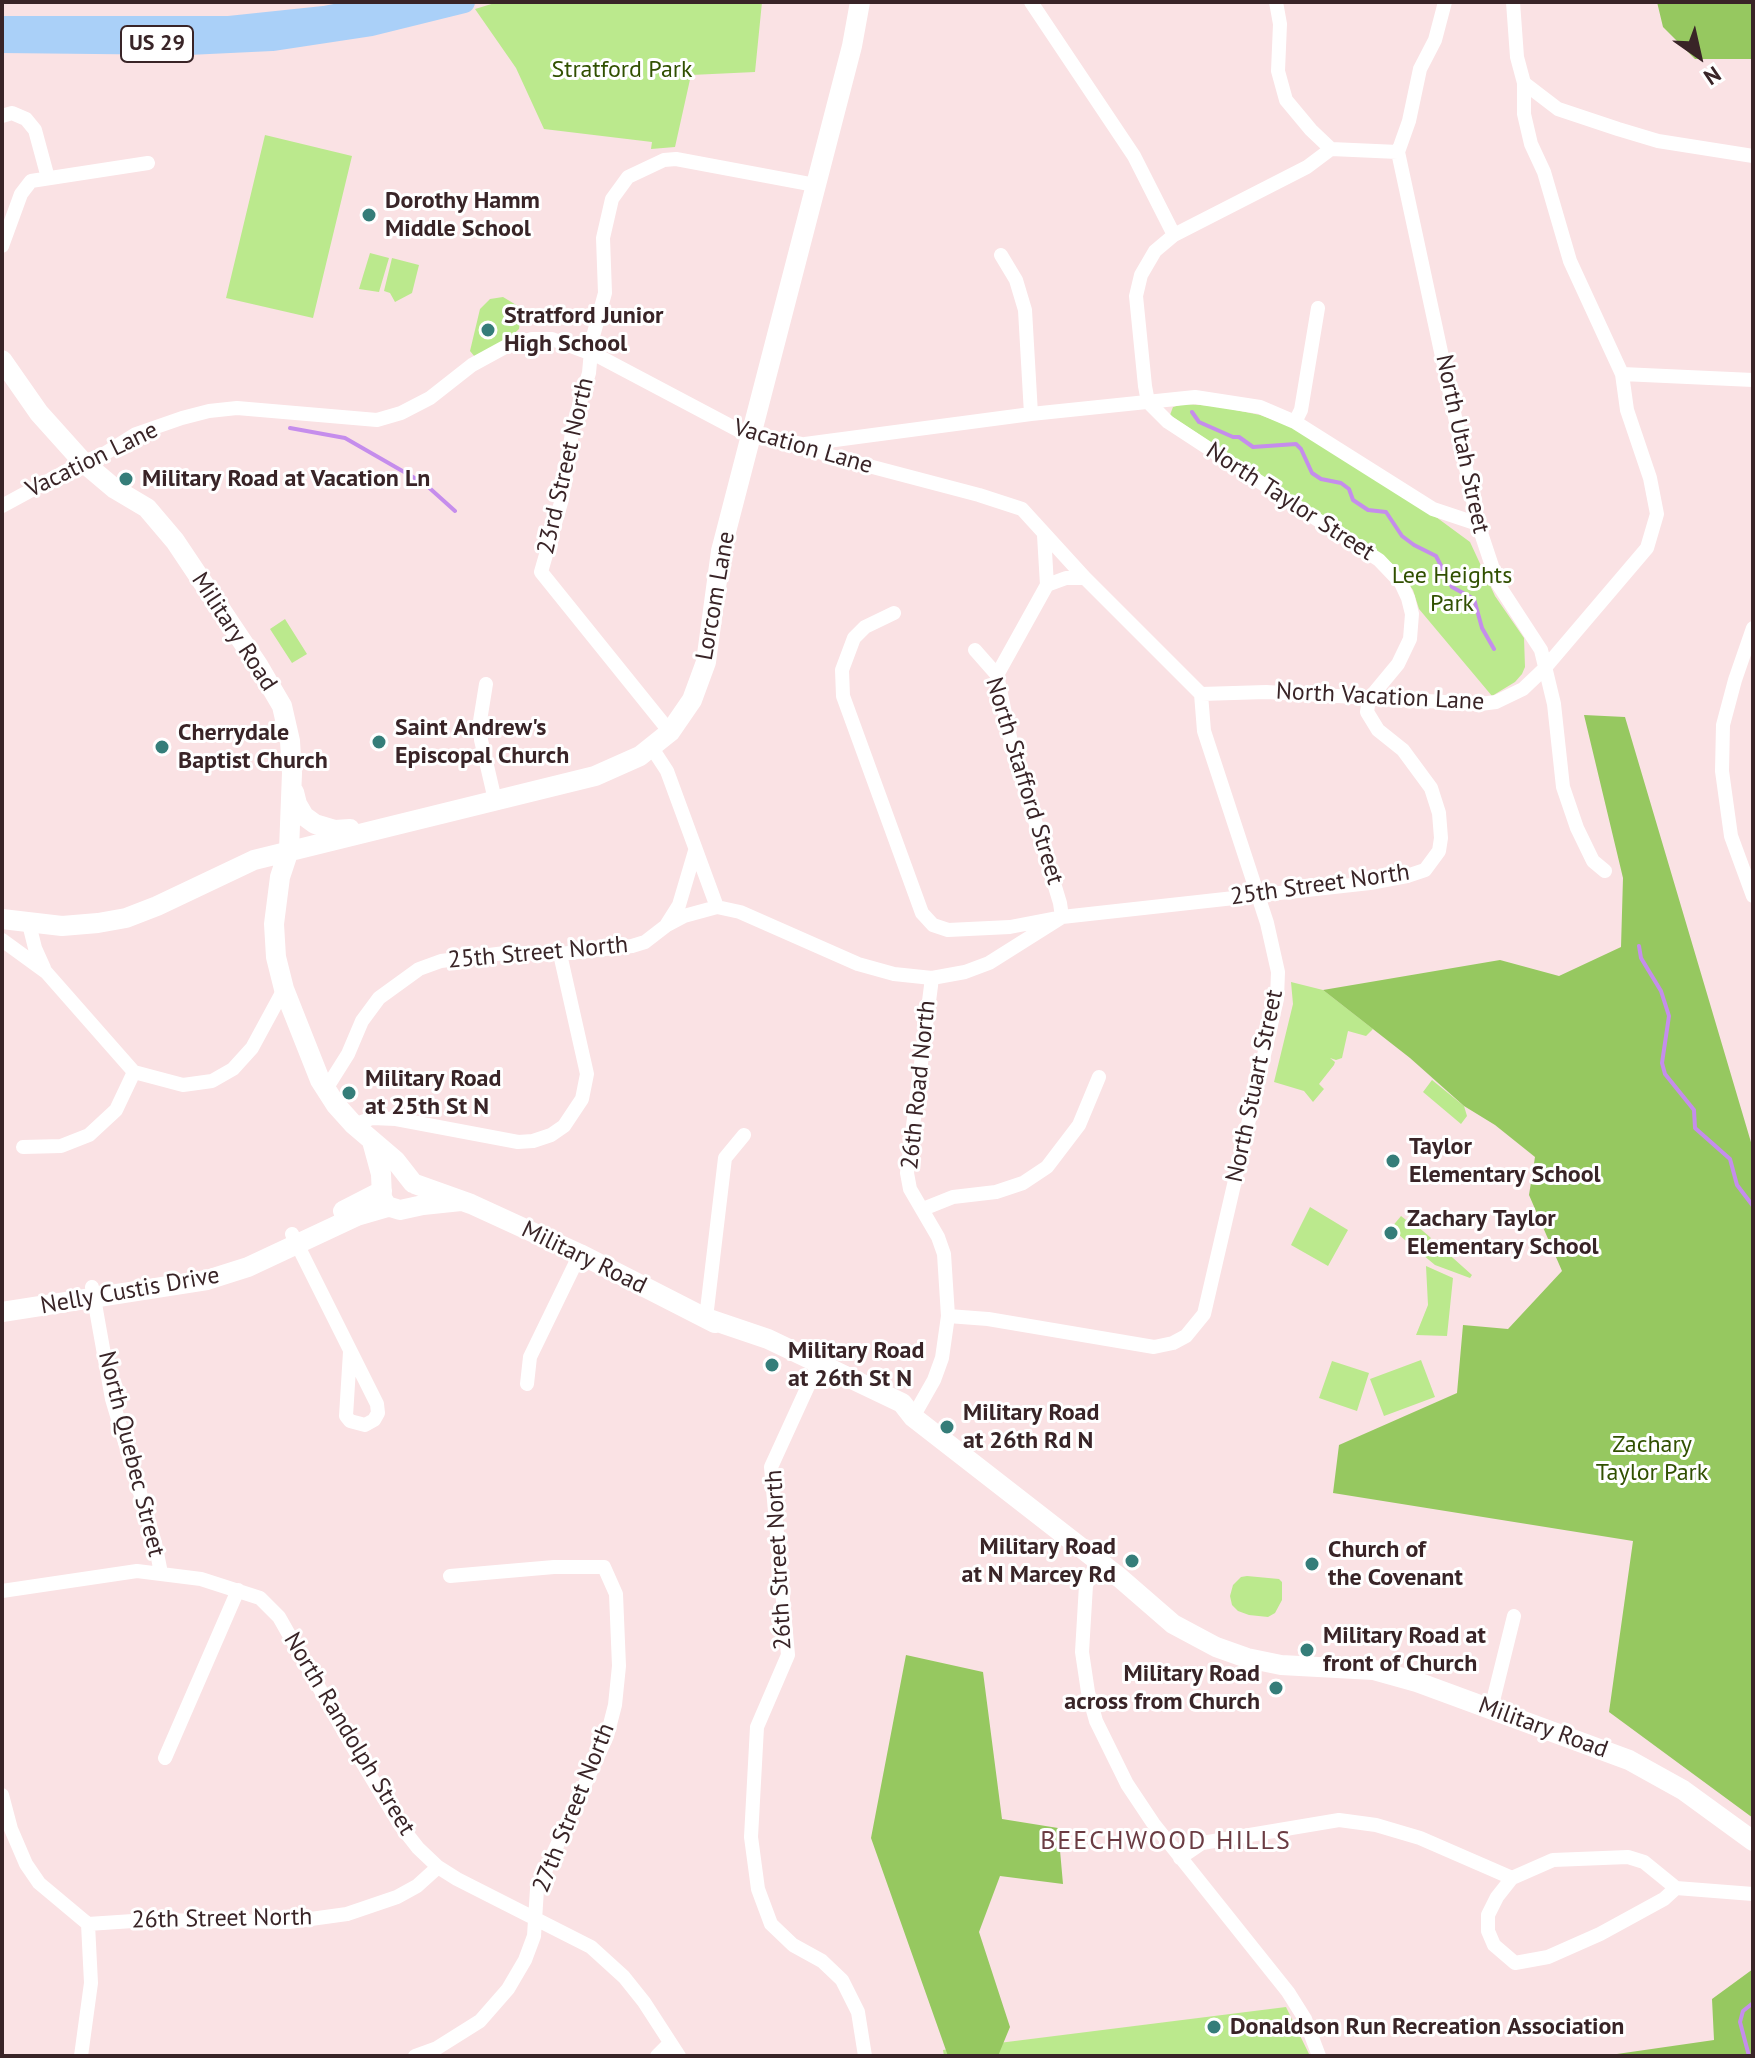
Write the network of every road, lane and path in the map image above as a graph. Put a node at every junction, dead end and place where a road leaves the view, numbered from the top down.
1 (403, 2) edge
2 (464, 2) edge
3 (860, 2) edge
4 (1031, 2) edge
5 (1276, 2) edge
6 (1445, 2) edge
7 (1513, 2) edge
8 (2, 27) edge
9 (2, 42) edge
10 (1524, 83) junction
11 (2, 116) edge
12 (1331, 149) junction
13 (1398, 152) junction
14 (1753, 156) edge
15 (148, 163) dead end
16 (48, 178) junction
17 (815, 185) junction
18 (1174, 235) junction
19 (2, 246) edge
20 (1001, 255) dead end
21 (1318, 308) dead end
22 (591, 353) junction
23 (2, 360) edge
24 (1622, 374) junction
25 (1753, 380) edge
26 (1148, 402) junction
27 (1031, 414) junction
28 (1295, 422) junction
29 (752, 435) junction
30 (802, 444) junction
31 (83, 462) junction
32 (2, 506) edge
33 (1478, 524) junction
34 (1044, 535) junction
35 (1085, 578) junction
36 (1047, 585) junction
37 (894, 613) dead end
38 (1753, 628) edge
39 (975, 650) dead end
40 (1544, 669) junction
41 (997, 675) junction
42 (486, 684) dead end
43 (1201, 694) junction
44 (1369, 699) junction
45 (670, 732) junction
46 (652, 748) junction
47 (292, 773) junction
48 (495, 800) junction
49 (374, 829) junction
50 (289, 850) junction
51 (695, 851) junction
52 (1605, 871) dead end
53 (1256, 895) junction
54 (1753, 896) edge
55 (717, 907) junction
56 (1062, 917) junction
57 (2, 919) edge
58 (29, 924) junction
59 (667, 925) junction
60 (2, 940) edge
61 (560, 954) junction
62 (46, 972) junction
63 (932, 978) junction
64 (284, 989) junction
65 (134, 1072) junction
66 (1099, 1077) dead end
67 (326, 1089) junction
68 (354, 1125) junction
69 (744, 1135) dead end
70 (372, 1141) junction
71 (23, 1147) dead end
72 (414, 1183) junction
73 (384, 1196) junction
74 (461, 1201) junction
75 (412, 1207) junction
76 (923, 1209) junction
77 (295, 1239) junction
78 (580, 1254) junction
79 (93, 1293) junction
80 (2, 1300) edge
81 (2, 1312) edge
82 (948, 1316) junction
83 (706, 1318) junction
84 (350, 1352) dead end
85 (816, 1368) junction
86 (527, 1384) dead end
87 (913, 1417) junction
88 (1098, 1561) junction
89 (161, 1573) junction
90 (450, 1576) dead end
91 (238, 1590) junction
92 (2, 1591) edge
93 (1514, 1616) dead end
94 (1491, 1709) junction
95 (165, 1758) dead end
96 (2, 1795) edge
97 (1753, 1841) edge
98 (1180, 1858) junction
99 (438, 1867) junction
100 (1512, 1878) junction
101 (1676, 1888) junction
102 (1753, 1894) edge
103 (536, 1920) junction
104 (88, 1924) junction
105 (674, 2050) edge
106 (81, 2056) edge
107 (415, 2056) edge
108 (657, 2056) edge
109 (865, 2056) edge
110 (1319, 2056) edge

1 - 8 main road, US 29
2 - 9 main road, US 29
3 - 17 main road, Lorcom Lane
4 - 18 street
5 - 12 street
6 - 13 street
7 - 10 street, North Vacation Lane
10 - 14 street
10 - 24 street, North Vacation Lane
11 - 16 street
12 - 13 street
12 - 18 street
13 - 33 street, North Utah Street
15 - 16 street
16 - 19 street
17 - 22 street, 23rd Street North
17 - 29 main road, Lorcom Lane
18 - 26 street
20 - 27 street
21 - 28 street
22 - 29 street, Vacation Lane
22 - 31 street, Vacation Lane
22 - 45 street, 23rd Street North
23 - 31 main road, Military Road
24 - 25 street
24 - 40 street, North Vacation Lane
26 - 27 street
26 - 28 street
26 - 44 street, North Taylor Street
27 - 30 street
28 - 33 street
29 - 30 street, Vacation Lane
29 - 45 main road, Lorcom Lane
30 - 34 street, Vacation Lane
31 - 32 street, Vacation Lane
31 - 47 main road, Military Road
33 - 40 street, North Utah Street
34 - 35 street, Vacation Lane
34 - 36 street
35 - 36 street
35 - 43 street, Vacation Lane
36 - 41 street
37 - 56 street, 25th Street North
38 - 54 street
39 - 41 street, North Stafford Street
40 - 44 street, North Vacation Lane
40 - 52 street, North Utah Street
41 - 56 street, North Stafford Street
42 - 48 street
43 - 44 street, North Vacation Lane
43 - 53 street, North Stuart Street
44 - 53 street, 25th Street North
45 - 46 main road, Lorcom Lane
46 - 48 main road, Lorcom Lane
46 - 51 street
47 - 49 main road
47 - 50 main road, Military Road
48 - 49 main road, Lorcom Lane
49 - 50 main road, Lorcom Lane
50 - 58 main road, Lorcom Lane
50 - 64 main road, Military Road
51 - 55 street
51 - 59 street
53 - 56 street, 25th Street North
53 - 82 street, North Stuart Street
55 - 59 street, 25th Street North
55 - 63 street, 25th Street North
56 - 63 street, 25th Street North
57 - 58 main road, Lorcom Lane
58 - 62 street
59 - 61 street, 25th Street North
60 - 62 street
61 - 67 street, 25th Street North
61 - 68 street
62 - 65 street
63 - 76 street, 26th Road North
64 - 65 street
64 - 67 main road, Military Road
65 - 71 street
66 - 76 street
67 - 68 main road, Military Road
68 - 70 main road, Military Road
69 - 83 street
70 - 72 main road, Military Road
70 - 73 main road
72 - 73 main road
72 - 74 main road, Military Road
72 - 75 main road
73 - 75 main road
73 - 77 main road, Nelly Custis Drive
74 - 75 main road
74 - 78 main road, Military Road
76 - 82 street, 26th Road North
77 - 79 main road, Nelly Custis Drive
77 - 84 street
78 - 83 main road, Military Road
78 - 86 street
79 - 80 main road, Nelly Custis Drive
79 - 81 main road, Nelly Custis Drive
79 - 89 street, North Quebec Street
82 - 87 street, 26th Road North
83 - 85 main road, Military Road
85 - 87 main road, Military Road
85 - 109 street, 26th Street North
87 - 88 main road, Military Road
88 - 94 main road, Military Road
88 - 98 street
89 - 91 street
89 - 92 street
90 - 103 street, 27th Street North
91 - 95 street
91 - 99 street, North Randolph Street
93 - 94 street
94 - 97 main road, Military Road
96 - 104 street
98 - 100 street
98 - 110 street
99 - 103 street, North Randolph Street
99 - 104 street, 26th Street North
100 - 101 street
100 - 101 street
101 - 102 street
103 - 105 street, North Randolph Street
103 - 107 street, 27th Street North
104 - 106 street
105 - 108 street

